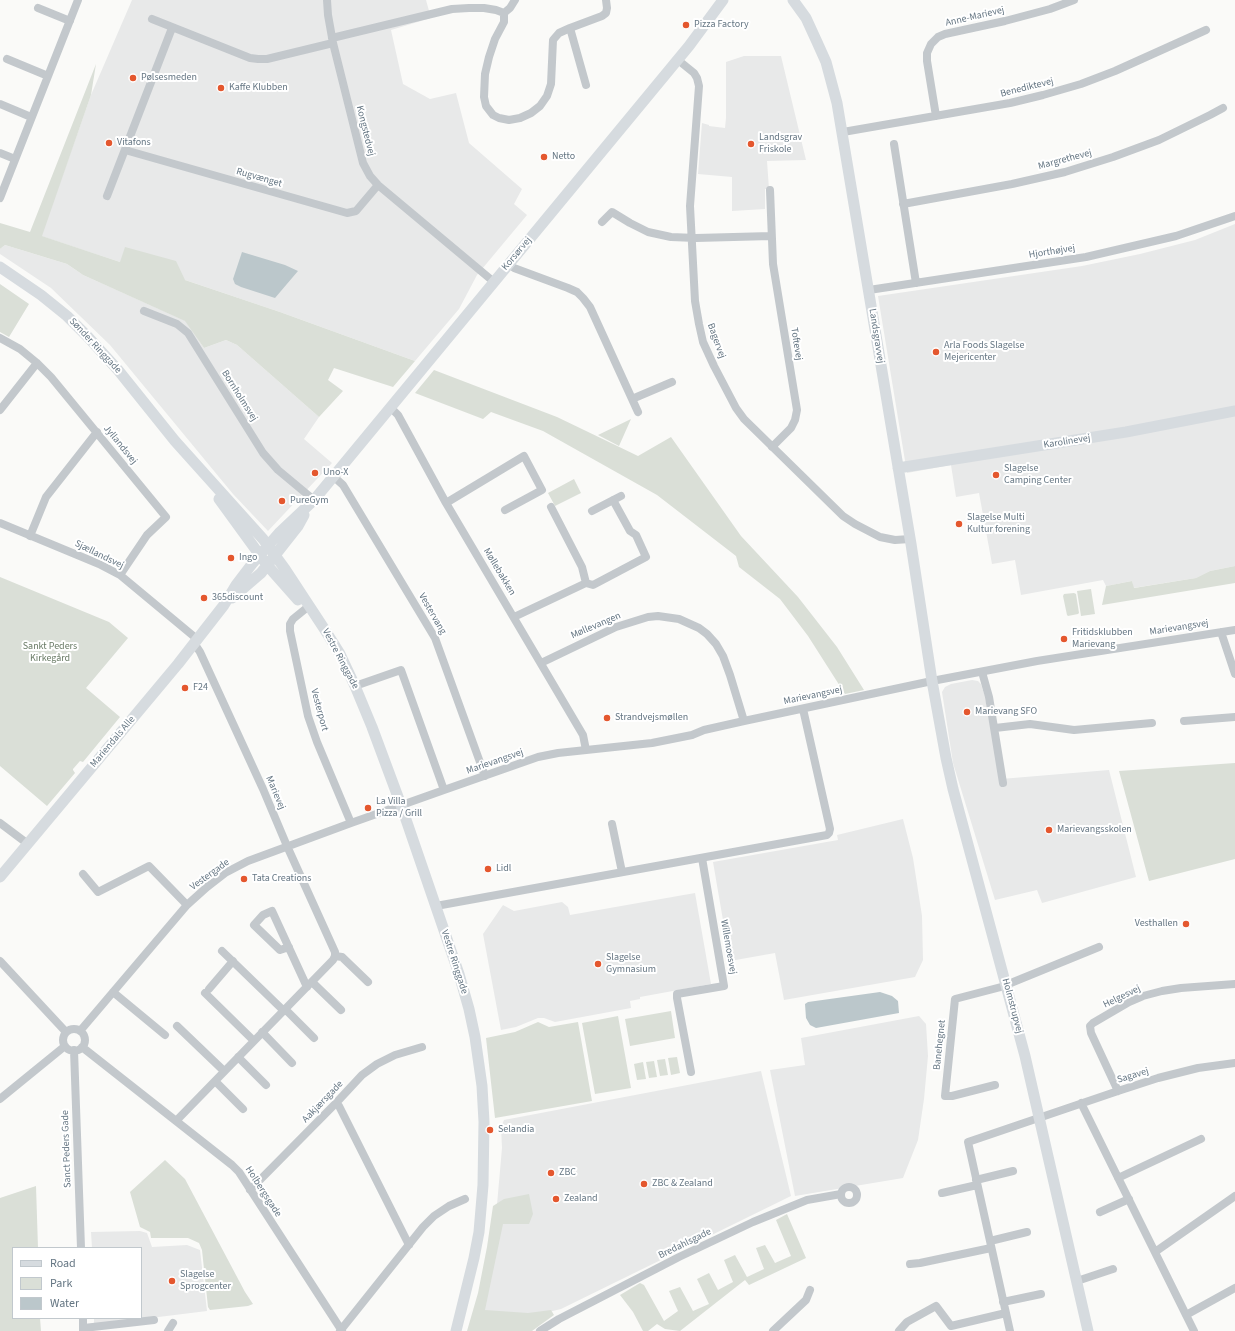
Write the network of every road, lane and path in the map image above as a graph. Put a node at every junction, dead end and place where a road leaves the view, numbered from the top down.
1 (78, 0) edge
2 (327, 0) edge
3 (514, 0) edge
4 (606, 0) edge
5 (723, 0) edge
6 (793, 0) edge
7 (1074, 0) edge
8 (38, 8) dead end
9 (504, 13) junction
10 (152, 19) dead end
11 (70, 21) junction
12 (172, 28) junction
13 (570, 28) junction
14 (1206, 30) dead end
15 (332, 40) junction
16 (6, 58) dead end
17 (678, 60) junction
18 (48, 76) junction
19 (586, 84) dead end
20 (0, 104) edge
21 (1223, 108) dead end
22 (936, 116) junction
23 (31, 117) junction
24 (843, 132) junction
25 (894, 144) dead end
26 (125, 150) junction
27 (0, 153) edge
28 (15, 159) junction
29 (378, 185) junction
30 (770, 190) dead end
31 (107, 196) dead end
32 (0, 198) edge
33 (903, 204) junction
34 (1235, 216) edge
35 (602, 222) dead end
36 (771, 236) junction
37 (692, 238) junction
38 (509, 264) junction
39 (0, 267) edge
40 (494, 282) junction
41 (916, 283) junction
42 (869, 290) junction
43 (144, 311) dead end
44 (0, 338) edge
45 (37, 363) junction
46 (672, 382) dead end
47 (632, 399) junction
48 (390, 408) junction
49 (0, 410) edge
50 (1235, 411) edge
51 (638, 412) dead end
52 (97, 432) junction
53 (175, 441) junction
54 (772, 447) junction
55 (898, 468) junction
56 (334, 476) junction
57 (621, 496) dead end
58 (613, 500) junction
59 (312, 502) junction
60 (446, 502) junction
61 (551, 507) dead end
62 (505, 510) dead end
63 (592, 511) dead end
64 (0, 523) edge
65 (30, 536) junction
66 (910, 539) junction
67 (268, 555) junction
68 (120, 575) junction
69 (586, 583) junction
70 (310, 609) junction
71 (514, 617) junction
72 (1235, 630) edge
73 (1221, 632) junction
74 (196, 641) junction
75 (541, 663) junction
76 (982, 672) junction
77 (1235, 674) edge
78 (932, 681) junction
79 (355, 686) junction
80 (803, 709) junction
81 (1235, 717) edge
82 (744, 721) junction
83 (1184, 721) dead end
84 (1152, 723) dead end
85 (995, 728) junction
86 (586, 750) junction
87 (485, 776) junction
88 (1003, 783) dead end
89 (444, 790) junction
90 (401, 806) junction
91 (0, 823) edge
92 (351, 823) junction
93 (612, 824) dead end
94 (28, 844) junction
95 (287, 846) junction
96 (702, 858) junction
97 (622, 872) junction
98 (83, 874) dead end
99 (0, 877) edge
100 (187, 905) junction
101 (436, 906) junction
102 (289, 947) junction
103 (1099, 947) dead end
104 (222, 951) dead end
105 (335, 954) junction
106 (0, 961) edge
107 (233, 961) junction
108 (368, 982) dead end
109 (310, 984) junction
110 (1006, 984) junction
111 (1235, 984) edge
112 (113, 992) junction
113 (284, 1010) junction
114 (341, 1010) dead end
115 (177, 1026) dead end
116 (80, 1031) junction
117 (66, 1032) junction
118 (262, 1032) junction
119 (165, 1035) dead end
120 (314, 1038) dead end
121 (254, 1041) junction
122 (65, 1046) junction
123 (422, 1046) dead end
124 (78, 1048) junction
125 (238, 1057) junction
126 (292, 1063) dead end
127 (1235, 1063) edge
128 (224, 1072) junction
129 (690, 1072) dead end
130 (215, 1081) junction
131 (266, 1085) dead end
132 (995, 1085) dead end
133 (1118, 1091) junction
134 (0, 1099) edge
135 (336, 1103) junction
136 (1081, 1103) junction
137 (243, 1110) dead end
138 (1040, 1118) junction
139 (176, 1121) junction
140 (1202, 1139) dead end
141 (1013, 1171) dead end
142 (1118, 1178) junction
143 (977, 1182) junction
144 (250, 1190) junction
145 (942, 1193) dead end
146 (841, 1194) dead end
147 (1235, 1196) edge
148 (465, 1199) dead end
149 (1128, 1199) junction
150 (1100, 1212) dead end
151 (1027, 1232) dead end
152 (990, 1244) junction
153 (409, 1245) junction
154 (81, 1247) edge
155 (1155, 1252) junction
156 (910, 1264) dead end
157 (1113, 1269) dead end
158 (1077, 1281) junction
159 (1235, 1288) edge
160 (810, 1290) dead end
161 (1041, 1294) dead end
162 (1003, 1302) junction
163 (1006, 1313) junction
164 (1186, 1316) junction
165 (83, 1319) edge
166 (154, 1320) dead end
167 (173, 1323) dead end
168 (84, 1329) edge
169 (341, 1330) edge
170 (543, 1330) edge
171 (168, 1331) edge
172 (457, 1331) edge
173 (773, 1331) edge
174 (899, 1331) edge
175 (1010, 1331) edge
176 (1088, 1331) edge
177 (1194, 1331) edge

1 - 11 street
2 - 15 street, Kongstedvej
3 - 9 street
4 - 13 street
5 - 17 street, Korsørvej
6 - 24 street, Landsgravvej
7 - 22 street, Anne-Marievej
8 - 11 street
9 - 13 street
9 - 15 street
10 - 12 street
11 - 18 street
12 - 15 street
12 - 26 street
13 - 19 street
14 - 22 street, Benediktevej
15 - 29 street, Kongstedvej
16 - 18 street
17 - 37 street, Bagervej
17 - 38 street, Korsørvej
18 - 23 street
20 - 23 street
21 - 33 street, Margrethevej
22 - 24 street, Benediktevej
23 - 28 street
24 - 42 street, Landsgravvej
25 - 33 street
26 - 29 street, Rugvænget
26 - 31 street
27 - 28 street
28 - 32 street
29 - 40 street, Kongstedvej
30 - 36 street, Toftevej
33 - 41 street
34 - 41 street, Hjorthøjvej
35 - 37 street
36 - 37 street
36 - 54 street, Toftevej
37 - 54 street, Bagervej
38 - 40 street, Korsørvej
38 - 47 street
39 - 53 street, Sønder Ringgade
40 - 48 street, Korsørvej
41 - 42 street, Hjorthøjvej
42 - 55 street, Landsgravvej
43 - 59 street, Bornholmsvej
44 - 45 street, Jyllandsvej
45 - 49 street
45 - 52 street, Jyllandsvej
46 - 47 street
47 - 51 street
48 - 56 street, Korsørvej
48 - 60 street, Møllebakken
50 - 55 street, Karolinevej
52 - 65 street
52 - 68 street, Jyllandsvej
53 - 67 street, Sønder Ringgade
53 - 67 street, Sønder Ringgade
54 - 66 street, Bagervej
55 - 66 street, Landsgravvej
56 - 59 street, Korsørvej
56 - 87 street, Vestervang
57 - 58 street
58 - 63 street
58 - 69 street
59 - 67 street, Korsørvej
60 - 62 street
60 - 71 street, Møllebakken
61 - 69 street
64 - 65 street, Sjællandsvej
65 - 68 street, Sjællandsvej
66 - 78 street, Landsgravvej
67 - 70 street, Vestre Ringgade
67 - 70 street, Vestre Ringgade
67 - 74 street, Mariendals Alle
68 - 74 street, Sjællandsvej
69 - 71 street
70 - 79 street, Vestre Ringgade
70 - 92 street, Vesterport
71 - 75 street, Møllebakken
72 - 73 street, Marievangsvej
73 - 76 street, Marievangsvej
73 - 77 street
74 - 94 street, Mariendals Alle
74 - 95 street, Marievej
75 - 82 street, Møllevangen
75 - 86 street, Møllebakken
76 - 78 street, Marievangsvej
76 - 85 street
78 - 80 street, Marievangsvej
78 - 110 street, Holmstrupvej
79 - 89 street
79 - 90 street, Vestre Ringgade
80 - 82 street, Marievangsvej
80 - 96 street
81 - 83 street
82 - 86 street, Marievangsvej
84 - 85 street
85 - 88 street
86 - 87 street, Marievangsvej
87 - 89 street, Marievangsvej
89 - 90 street, Marievangsvej
90 - 92 street, Vestergade
90 - 101 street, Vestre Ringgade
91 - 94 street
92 - 95 street, Vestergade
93 - 97 street
94 - 99 street, Mariendals Alle
95 - 100 street, Vestergade
95 - 105 street, Marievej
96 - 97 street
96 - 129 street, Willemoesvej
97 - 101 street
98 - 100 street
100 - 112 street, Vestergade
101 - 172 street, Vestre Ringgade
102 - 102 street
102 - 109 street
103 - 110 street
104 - 107 street
105 - 108 street
105 - 109 street
106 - 117 street
107 - 113 street
107 - 121 street
109 - 113 street
109 - 114 street
110 - 132 street, Banehegnet
110 - 138 street, Holmstrupvej
111 - 133 street, Helgesvej
112 - 116 street, Vestergade
112 - 119 street
113 - 118 street
113 - 120 street
115 - 128 street
116 - 117 street
116 - 124 street
117 - 122 street
118 - 121 street
118 - 126 street
121 - 125 street
122 - 124 street
122 - 134 street
123 - 135 street, Aakjærsgade
124 - 139 street, Holbergsgade
124 - 154 street, Sanct Peders Gade
125 - 128 street
125 - 131 street
127 - 133 street, Sagavej
128 - 130 street
130 - 137 street
130 - 139 street
133 - 136 street, Sagavej
135 - 144 street, Aakjærsgade
135 - 153 street
136 - 138 street, Sagavej
136 - 142 street
138 - 143 street, Sagavej
138 - 158 street, Holmstrupvej
139 - 144 street, Holbergsgade
140 - 142 street
141 - 143 street
142 - 149 street
143 - 145 street
143 - 152 street
144 - 169 street, Holbergsgade
146 - 170 street, Bredahlsgade
147 - 155 street
148 - 153 street
149 - 150 street
149 - 155 street
151 - 152 street
152 - 156 street
152 - 162 street
153 - 169 street
155 - 164 street
157 - 158 street
158 - 176 street, Holmstrupvej
159 - 164 street
160 - 173 street
161 - 162 street
162 - 163 street
163 - 174 street
163 - 175 street
164 - 177 street
165 - 168 street
166 - 168 street
167 - 171 street

